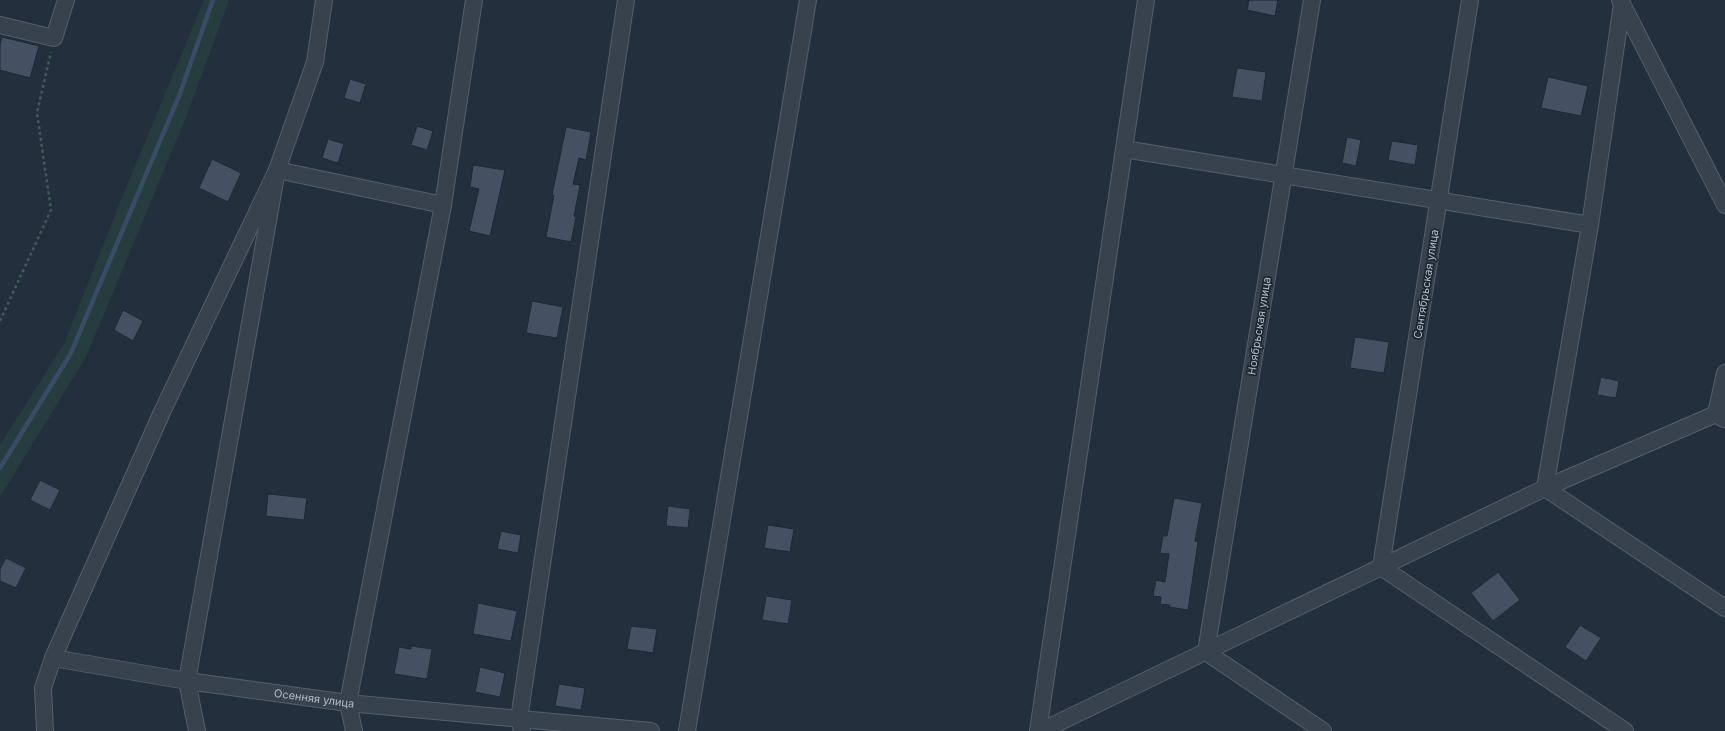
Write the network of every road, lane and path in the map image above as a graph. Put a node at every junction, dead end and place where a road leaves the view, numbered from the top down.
1 (66, 0) edge
2 (324, 0) edge
3 (474, 0) edge
4 (626, 0) edge
5 (808, 0) edge
6 (1146, 0) edge
7 (1312, 0) edge
8 (1470, 0) edge
9 (1621, 2) edge
10 (0, 25) edge
11 (54, 38) junction
12 (1124, 149) junction
13 (277, 170) junction
14 (1283, 175) junction
15 (1439, 200) junction
16 (443, 205) junction
17 (1725, 205) edge
18 (1590, 225) junction
19 (0, 321) edge
20 (1725, 373) edge
21 (1720, 417) edge
22 (1545, 488) junction
23 (1382, 567) junction
24 (1725, 608) edge
25 (1206, 652) junction
26 (53, 658) junction
27 (187, 681) junction
28 (348, 703) junction
29 (520, 725) edge
30 (45, 731) edge
31 (197, 731) edge
32 (354, 731) edge
33 (652, 731) edge
34 (686, 731) edge
35 (1038, 731) edge
36 (1041, 731) edge
37 (1323, 731) edge
38 (1625, 731) edge

1 - 11 street
2 - 13 street
3 - 16 street
4 - 29 street
5 - 34 street
6 - 12 street
7 - 14 street, Ноябрьская улица
8 - 15 street, Сентябрьская улица
9 - 17 street
9 - 18 street
10 - 11 street
11 - 19 path
12 - 14 street
12 - 35 street
13 - 16 street
13 - 26 street
13 - 27 street
14 - 15 street
14 - 25 street, Ноябрьская улица
15 - 18 street
15 - 23 street, Сентябрьская улица
16 - 28 street
18 - 22 street
20 - 21 street
21 - 22 street
22 - 23 street
22 - 24 street
23 - 25 street
23 - 38 street
25 - 36 street
25 - 37 street
26 - 27 street, Осенняя улица
26 - 30 street
27 - 28 street, Осенняя улица
27 - 31 street
28 - 29 street, Осенняя улица
28 - 32 street
29 - 33 street, Осенняя улица

